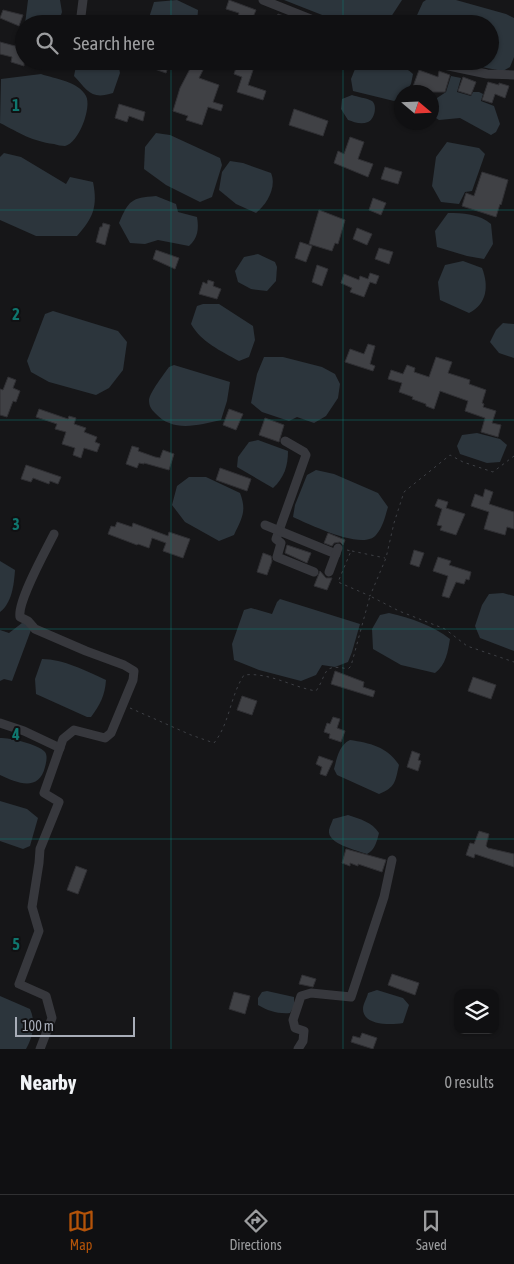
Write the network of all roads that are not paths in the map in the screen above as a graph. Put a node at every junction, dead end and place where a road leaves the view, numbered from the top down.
1 (83, 0) edge
2 (263, 0) edge
3 (81, 15) edge
4 (300, 15) edge
5 (468, 70) edge
6 (514, 75) edge
7 (285, 441) dead end
8 (265, 525) dead end
9 (279, 530) junction
10 (54, 534) dead end
11 (314, 572) dead end
12 (329, 572) dead end
13 (0, 723) edge
14 (60, 748) junction
15 (392, 860) dead end
16 (40, 1049) edge
17 (298, 1049) edge

1 - 3 street
2 - 4 street
5 - 6 street
7 - 9 street
8 - 9 street
9 - 11 street
9 - 12 street
10 - 14 street
13 - 14 street
14 - 16 street
15 - 17 street

